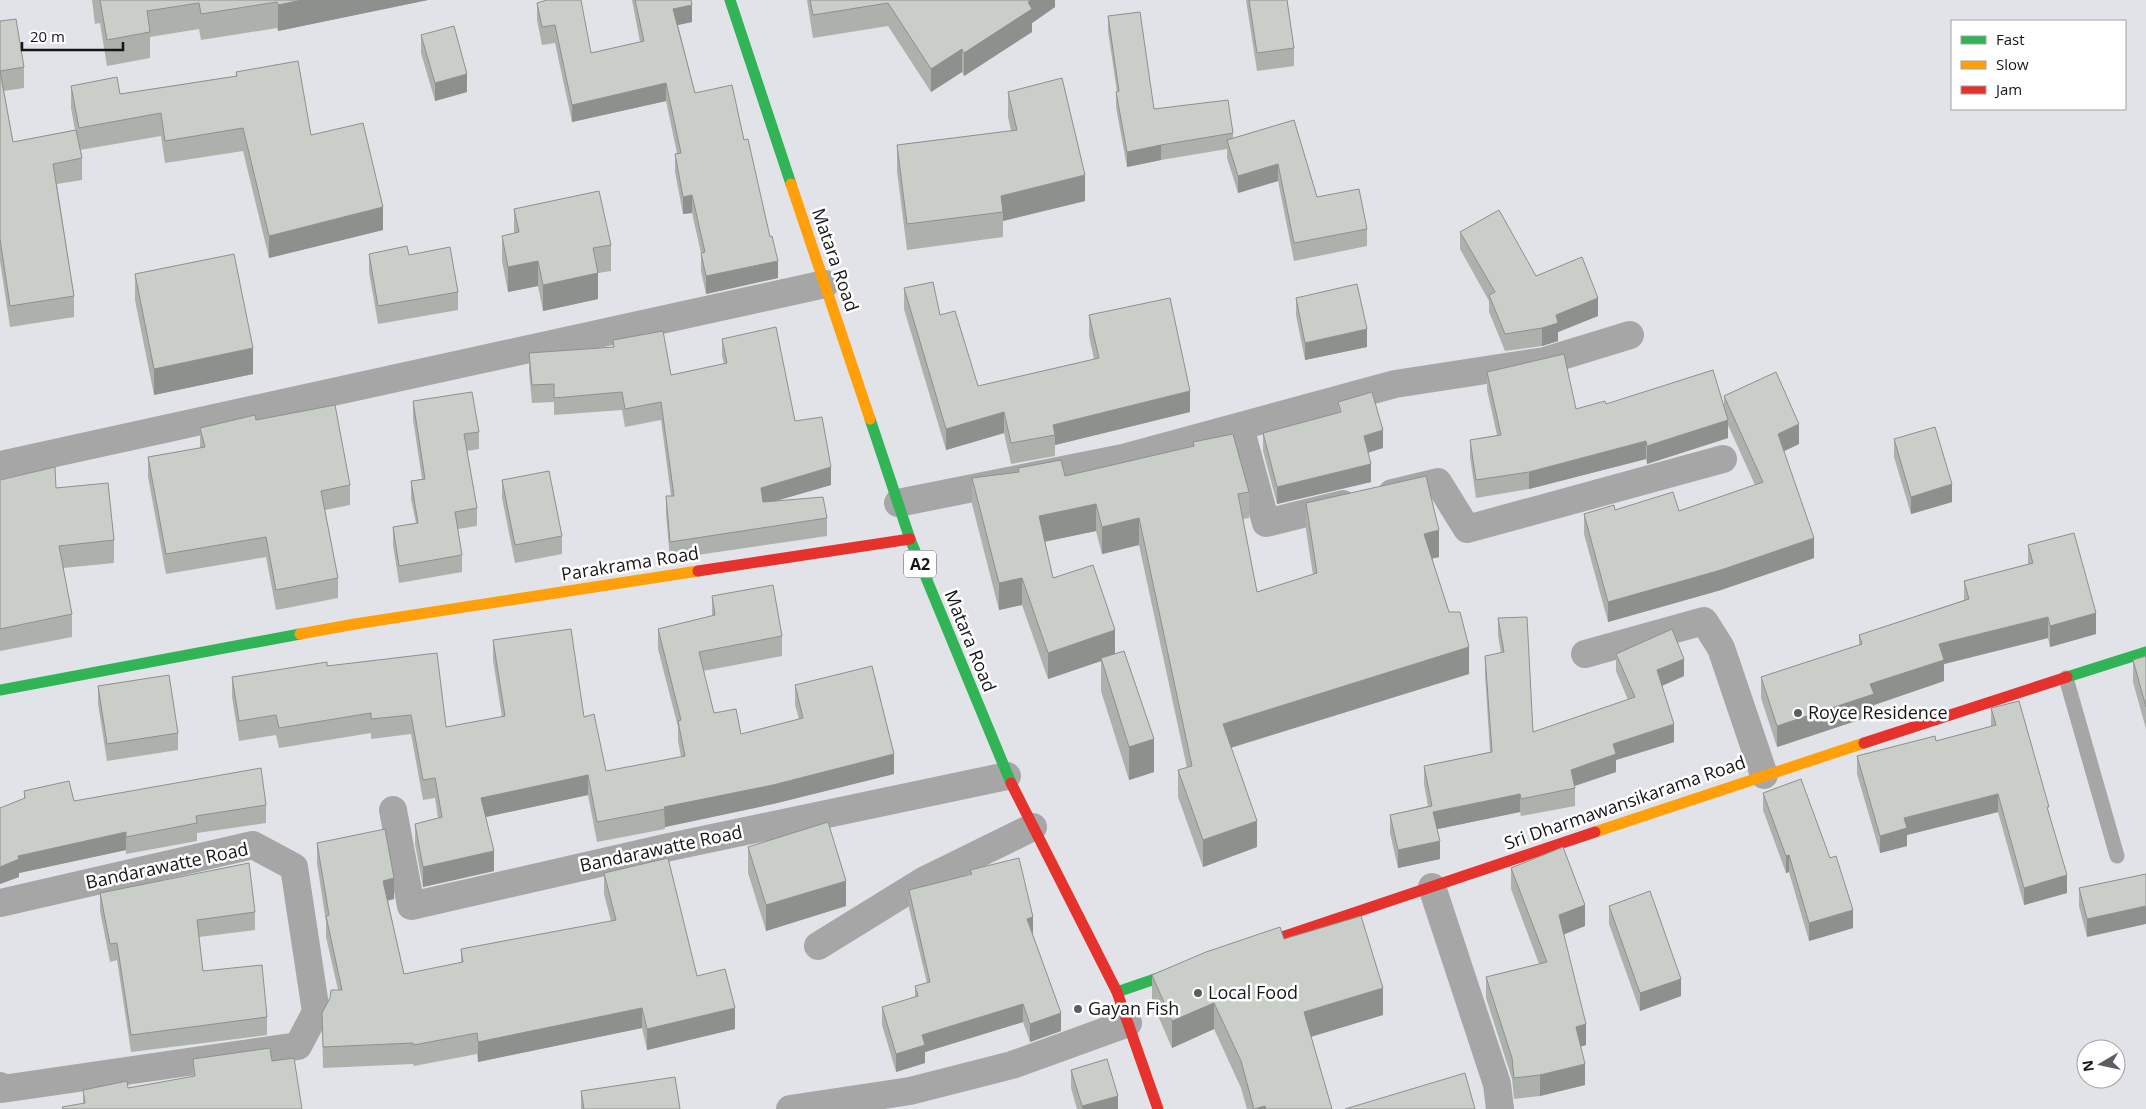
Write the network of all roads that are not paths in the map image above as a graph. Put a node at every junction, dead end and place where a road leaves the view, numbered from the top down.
1 (730, 0) edge
2 (825, 284) junction
3 (1630, 335) dead end
4 (1240, 427) junction
5 (1723, 459) dead end
6 (0, 465) edge
7 (898, 503) junction
8 (910, 539) junction
9 (2146, 652) edge
10 (1585, 654) dead end
11 (2066, 678) junction
12 (0, 690) edge
13 (1764, 774) junction
14 (1007, 776) junction
15 (393, 810) dead end
16 (1033, 828) junction
17 (2116, 856) dead end
18 (1432, 886) junction
19 (0, 903) edge
20 (818, 946) dead end
21 (1237, 952) edge
22 (1200, 964) edge
23 (1117, 992) junction
24 (1128, 1023) junction
25 (0, 1086) edge
26 (790, 1109) edge
27 (1158, 1109) edge
28 (1500, 1109) edge

1 - 2 main road, Matara Road / A2
2 - 6 street
2 - 7 main road, Matara Road / A2
3 - 4 street
4 - 5 street
4 - 7 street
7 - 8 main road, Matara Road / A2
8 - 12 main road, Parakrama Road
8 - 14 main road, Matara Road / A2
9 - 11 main road, Sri Dharmawansikarama Road
10 - 13 street
11 - 13 main road, Sri Dharmawansikarama Road
11 - 17 lane
13 - 18 main road, Sri Dharmawansikarama Road
14 - 15 street, Bandarawatte Road
14 - 16 main road, Matara Road / A2
16 - 20 street
16 - 23 main road, Matara Road / A2
18 - 21 main road, Sri Dharmawansikarama Road
18 - 28 street
19 - 25 street, Bandarawatte Road
22 - 23 main road
23 - 24 main road, Matara Road / A2
24 - 26 street
24 - 27 main road, Matara Road / A2

